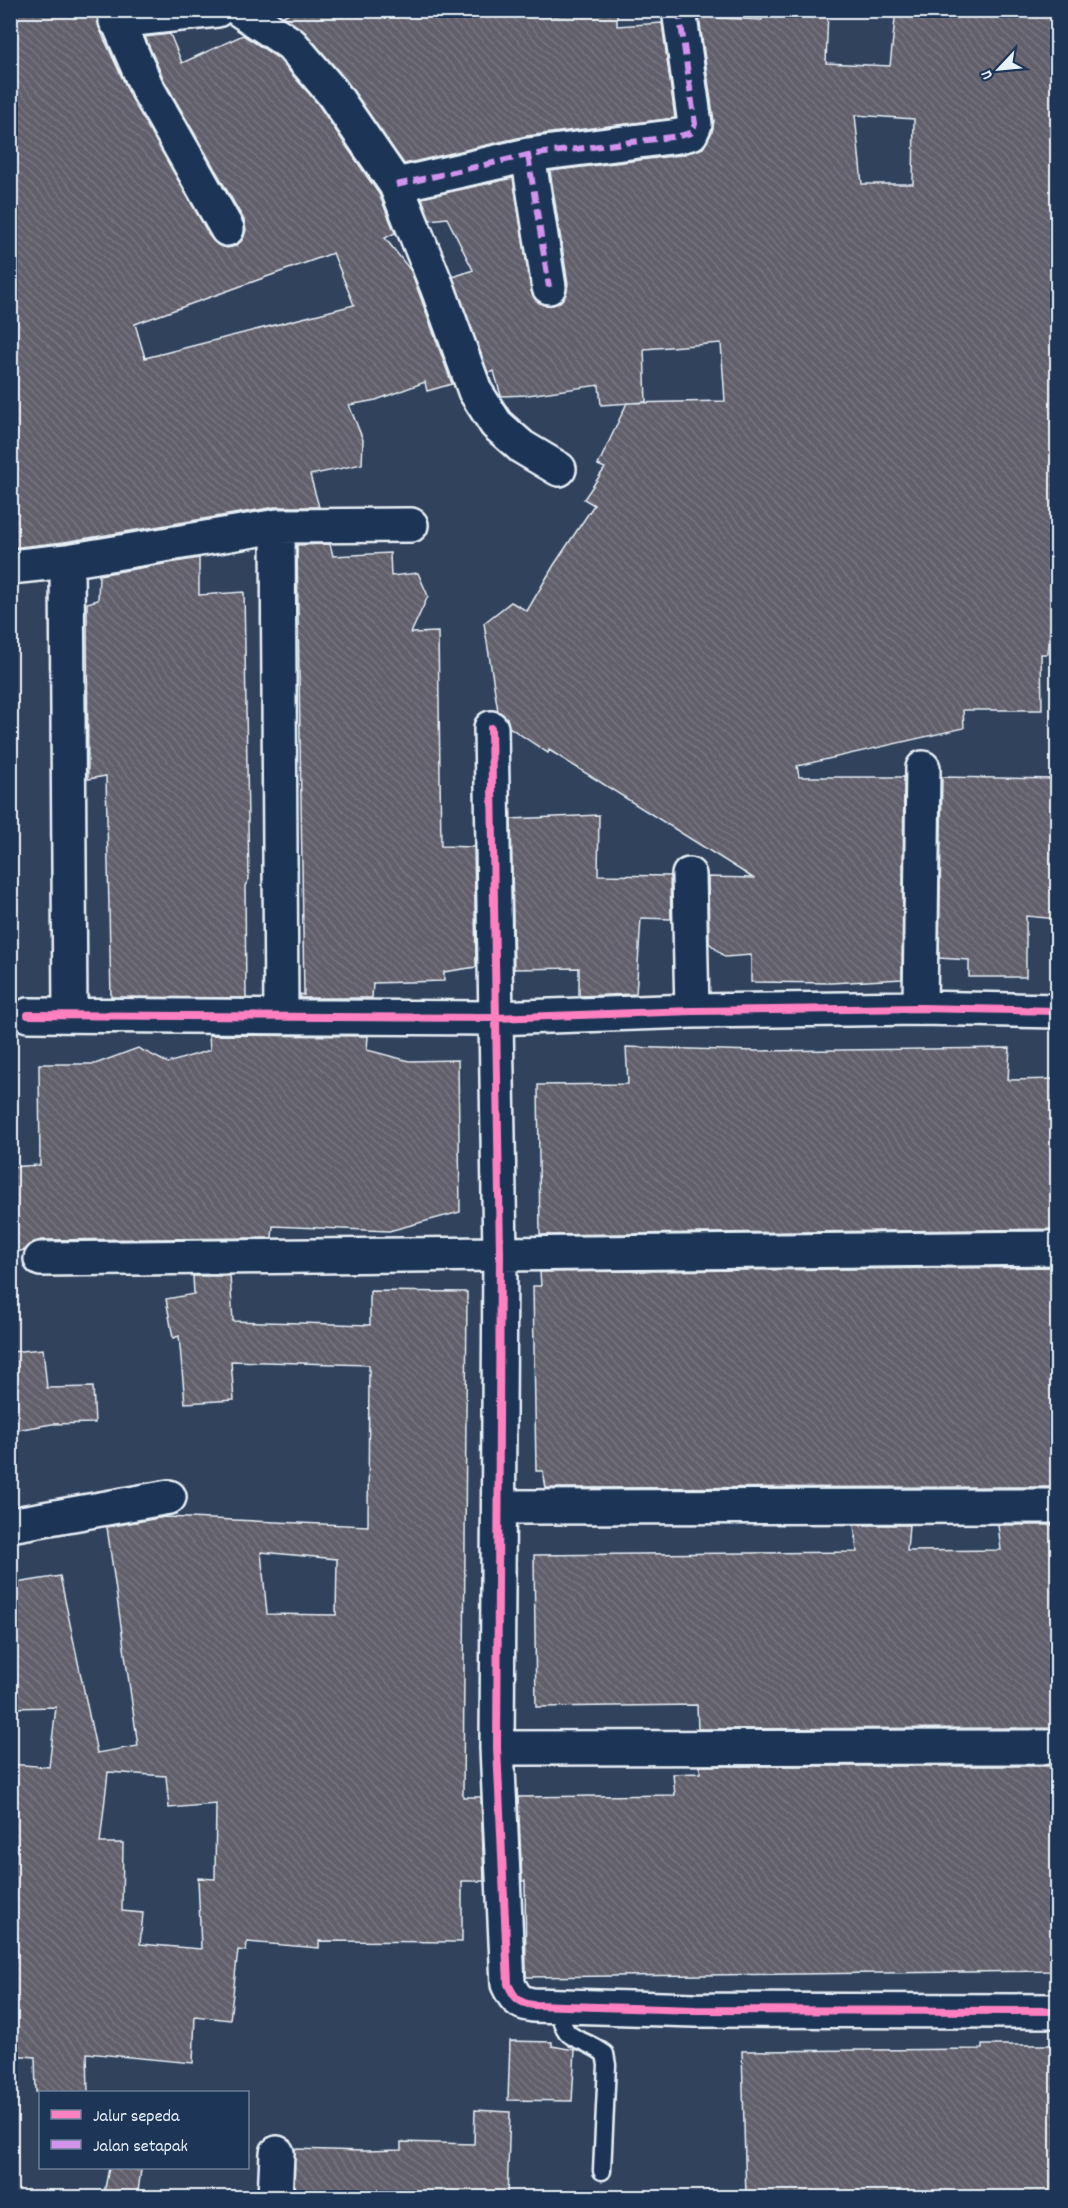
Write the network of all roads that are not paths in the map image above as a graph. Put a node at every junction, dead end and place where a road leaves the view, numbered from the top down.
1 (217, 10) edge
2 (240, 10) edge
3 (679, 10) edge
4 (115, 16) edge
5 (528, 156) junction
6 (396, 185) junction
7 (227, 229) dead end
8 (549, 287) dead end
9 (559, 469) dead end
10 (411, 525) dead end
11 (278, 526) junction
12 (67, 561) junction
13 (10, 567) edge
14 (491, 728) dead end
15 (923, 768) dead end
16 (689, 875) dead end
17 (920, 1008) junction
18 (692, 1011) junction
19 (1058, 1011) edge
20 (28, 1015) dead end
21 (70, 1015) junction
22 (281, 1016) junction
23 (494, 1018) junction
24 (1058, 1248) edge
25 (500, 1253) junction
26 (41, 1259) dead end
27 (169, 1497) dead end
28 (1058, 1506) edge
29 (499, 1507) junction
30 (10, 1525) edge
31 (1058, 1747) edge
32 (497, 1748) junction
33 (558, 2005) junction
34 (1058, 2010) edge
35 (278, 2153) dead end
36 (602, 2171) dead end
37 (275, 2198) edge

1 - 4 street
2 - 6 street
3 - 5 street
4 - 7 street
5 - 6 street
5 - 8 street
6 - 9 street
10 - 11 street
11 - 12 street
11 - 22 street
12 - 13 street
12 - 21 street
14 - 23 street
15 - 17 street
16 - 18 street
17 - 18 street
17 - 19 street
18 - 23 street
20 - 21 street
21 - 22 street
22 - 23 street
23 - 25 street
24 - 25 street
25 - 26 street
25 - 29 street
27 - 30 street
28 - 29 street
29 - 32 street
31 - 32 street
32 - 33 street
33 - 34 street
33 - 36 lane
35 - 37 street

